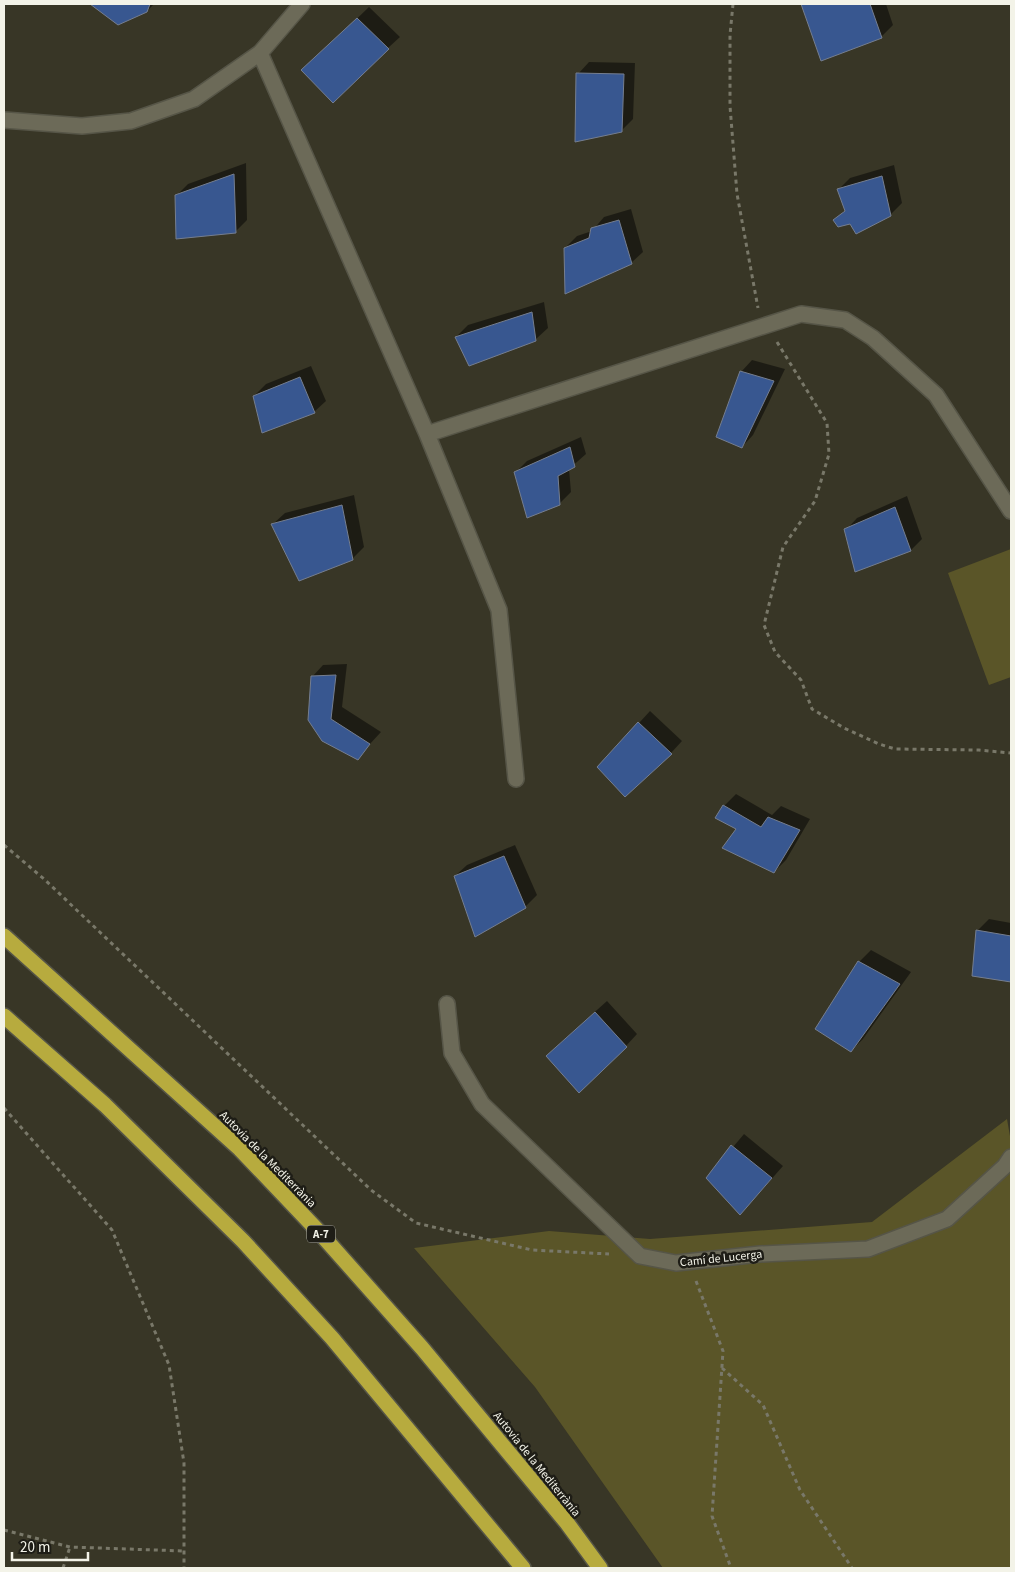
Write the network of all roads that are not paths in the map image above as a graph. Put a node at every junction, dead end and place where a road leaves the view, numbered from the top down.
1 (302, 4) edge
2 (260, 54) junction
3 (4, 120) edge
4 (427, 434) junction
5 (1011, 511) edge
6 (516, 778) dead end
7 (4, 936) edge
8 (447, 1004) dead end
9 (4, 1016) edge
10 (1011, 1158) edge
11 (523, 1568) edge
12 (600, 1568) edge

1 - 2 street
2 - 3 street
2 - 4 street
4 - 5 street
4 - 6 street
7 - 12 highway, Autovia de la Mediterrània / A-7
8 - 10 street, Camí de Lucerga
9 - 11 highway

